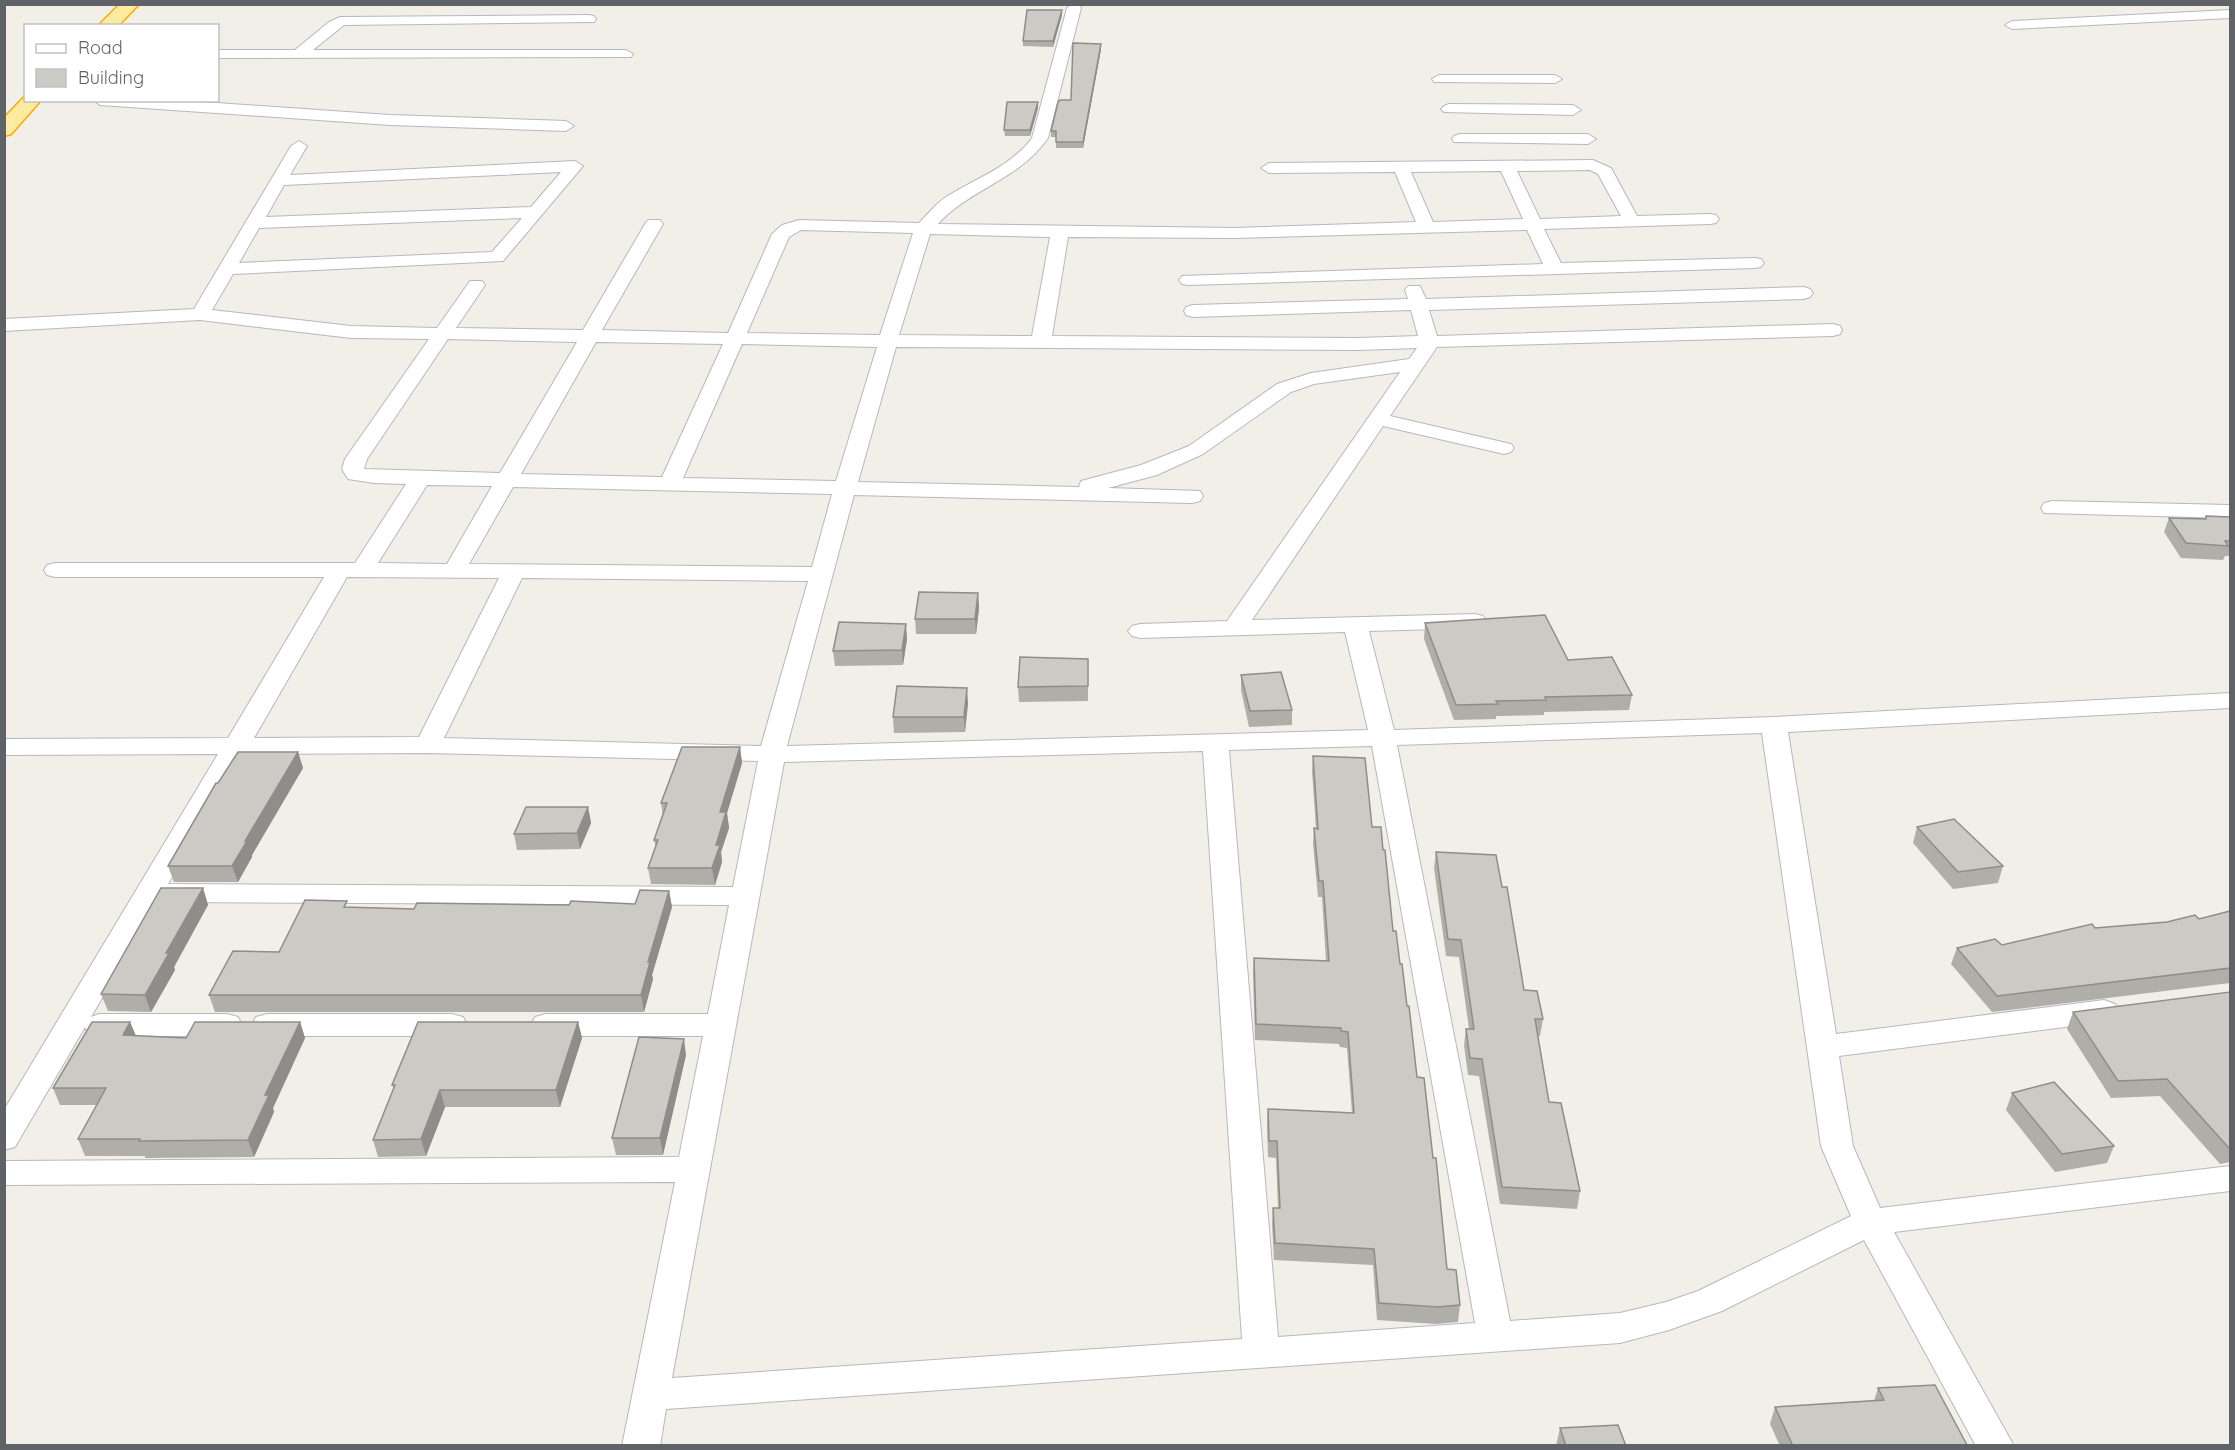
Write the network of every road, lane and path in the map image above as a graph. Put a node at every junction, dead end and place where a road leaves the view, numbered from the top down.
1 (131, 4) edge
2 (1074, 8) dead end
3 (2230, 14) edge
4 (103, 18) edge
5 (589, 19) dead end
6 (2012, 25) dead end
7 (219, 54) edge
8 (299, 54) junction
9 (626, 54) dead end
10 (1555, 79) dead end
11 (30, 102) edge
12 (129, 102) edge
13 (1449, 109) junction
14 (1572, 110) dead end
15 (566, 126) dead end
16 (4, 130) edge
17 (1460, 139) junction
18 (1588, 139) dead end
19 (299, 146) dead end
20 (1469, 165) junction
21 (1506, 165) junction
22 (1401, 167) junction
23 (1269, 168) dead end
24 (279, 180) junction
25 (535, 212) junction
26 (1710, 219) dead end
27 (1632, 222) junction
28 (253, 223) junction
29 (654, 224) dead end
30 (1534, 225) junction
31 (1427, 228) junction
32 (923, 229) junction
33 (1060, 232) junction
34 (1755, 263) dead end
35 (1554, 268) junction
36 (226, 269) junction
37 (1409, 272) junction
38 (1188, 280) dead end
39 (476, 285) dead end
40 (1804, 293) dead end
41 (1418, 304) junction
42 (1193, 311) dead end
43 (200, 314) junction
44 (4, 326) edge
45 (1833, 330) dead end
46 (442, 334) junction
47 (589, 336) junction
48 (735, 339) junction
49 (888, 341) junction
50 (1041, 342) junction
51 (1430, 343) junction
52 (1415, 364) junction
53 (1378, 419) junction
54 (1504, 448) dead end
55 (421, 478) junction
56 (506, 480) junction
57 (670, 484) junction
58 (845, 488) junction
59 (1063, 493) junction
60 (1191, 496) dead end
61 (2052, 508) dead end
62 (2230, 512) edge
63 (54, 570) dead end
64 (351, 570) junction
65 (454, 571) junction
66 (514, 572) junction
67 (822, 574) junction
68 (1496, 621) edge
69 (1356, 625) junction
70 (1234, 628) junction
71 (1140, 631) dead end
72 (2230, 700) edge
73 (1774, 725) junction
74 (1383, 738) junction
75 (1215, 743) junction
76 (237, 745) junction
77 (428, 745) junction
78 (4, 747) edge
79 (772, 754) junction
80 (149, 893) junction
81 (745, 896) junction
82 (2137, 1007) edge
83 (71, 1025) junction
84 (484, 1025) edge
85 (519, 1025) edge
86 (720, 1025) junction
87 (1822, 1047) junction
88 (4, 1138) edge
89 (692, 1169) junction
90 (4, 1173) edge
91 (2230, 1178) edge
92 (1870, 1222) junction
93 (1495, 1336) junction
94 (1261, 1352) junction
95 (651, 1395) junction
96 (641, 1446) edge
97 (1996, 1446) edge

1 - 4 highway
2 - 32 street
3 - 6 street
5 - 8 street
7 - 8 street
8 - 9 street
10 - 13 street
11 - 16 highway
12 - 15 street
13 - 14 street
13 - 17 street
17 - 18 street
17 - 20 street
19 - 24 street
20 - 21 street
20 - 22 street
21 - 27 street
21 - 30 street
22 - 23 street
22 - 31 street
24 - 25 street
24 - 28 street
25 - 28 street
25 - 36 street
26 - 27 street
27 - 30 street
28 - 36 street
29 - 47 street
30 - 31 street
30 - 35 street
31 - 33 street
32 - 33 street
32 - 48 street
32 - 49 street
33 - 50 street
34 - 35 street
35 - 37 street
36 - 43 street
37 - 38 street
37 - 41 street
39 - 46 street
40 - 41 street
41 - 42 street
41 - 51 street
43 - 44 street
43 - 46 street
45 - 51 street
46 - 47 street
46 - 55 street
47 - 48 street
47 - 56 street
48 - 49 street
48 - 57 street
49 - 50 street
49 - 58 street
50 - 51 street
51 - 52 street
52 - 53 street
52 - 59 street
53 - 54 street
53 - 70 street
55 - 56 street
55 - 64 street
56 - 57 street
56 - 65 street
57 - 58 street
58 - 59 street
58 - 67 street
59 - 60 street
61 - 62 street
63 - 64 street
64 - 65 street
64 - 76 street
65 - 66 street
66 - 67 street
66 - 77 street
67 - 79 street
68 - 69 street
69 - 70 street
69 - 74 street
70 - 71 street
72 - 73 street
73 - 74 street
73 - 87 street
74 - 75 street
74 - 93 street
75 - 79 street
75 - 94 street
76 - 77 street
76 - 78 street
76 - 80 street
77 - 79 street
79 - 81 street
80 - 81 street
80 - 83 street
81 - 86 street
82 - 87 street
83 - 84 street
83 - 88 street
85 - 86 street
86 - 89 street
87 - 92 street
89 - 90 street
89 - 95 street
91 - 92 street
92 - 93 street
92 - 97 street
93 - 94 street
94 - 95 street
95 - 96 street

